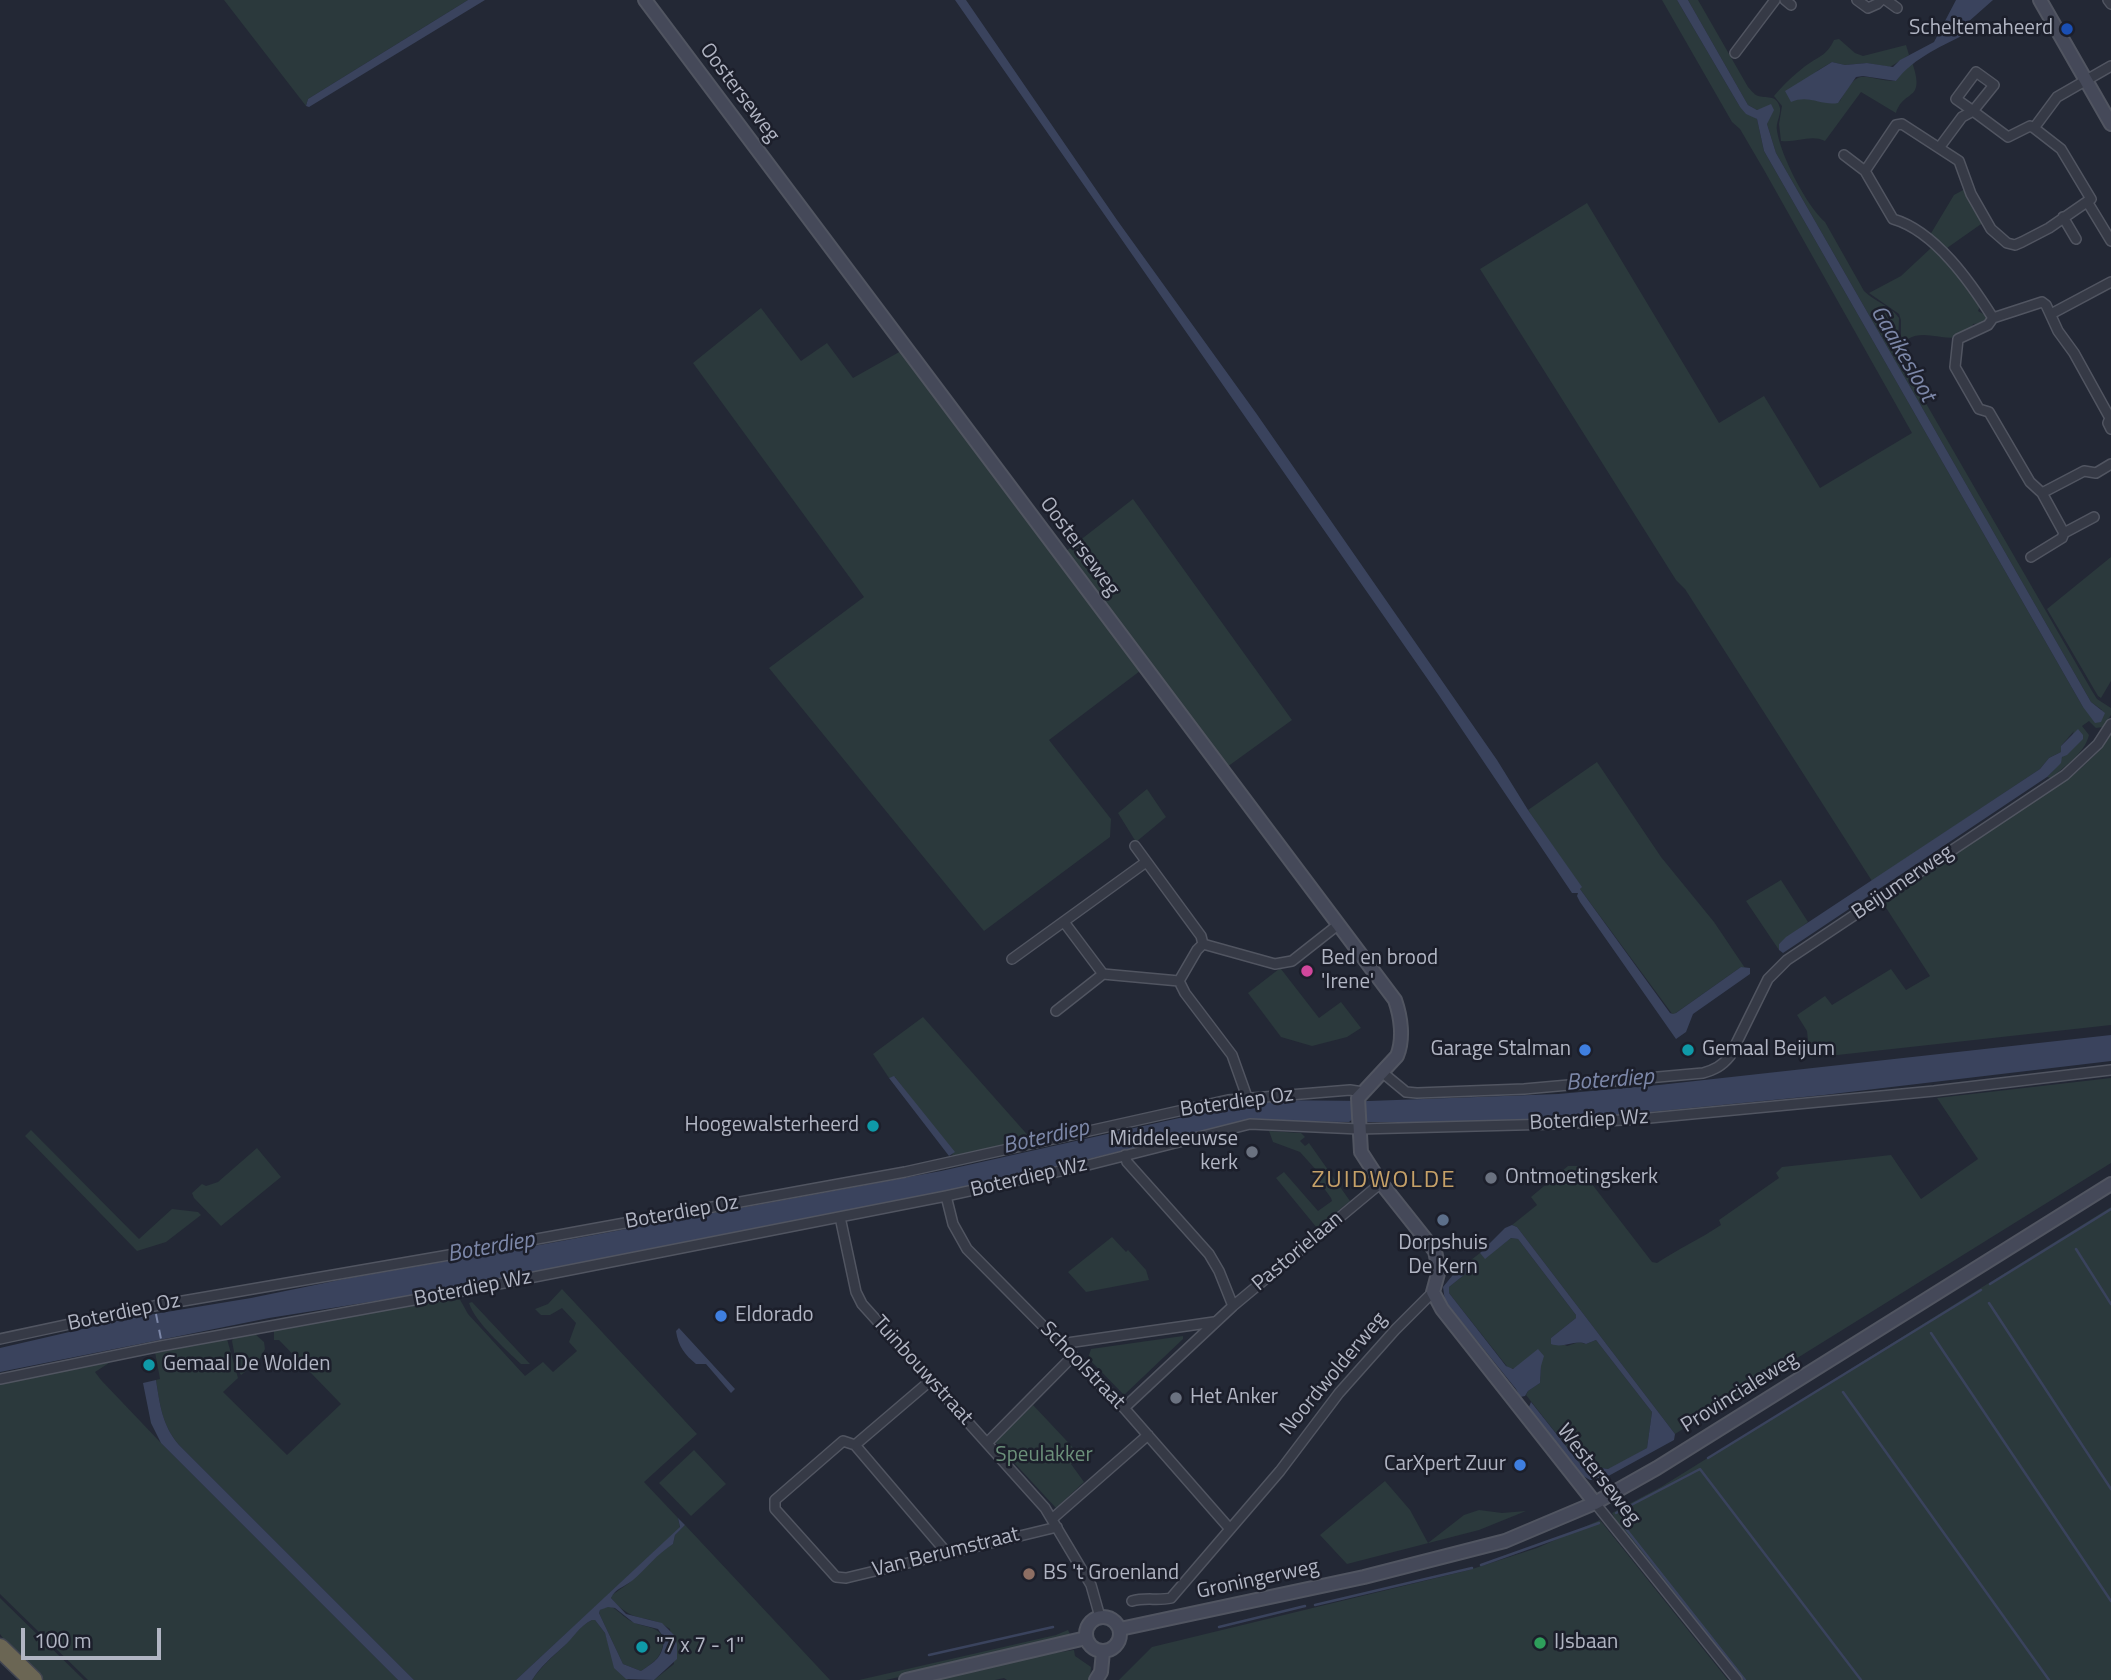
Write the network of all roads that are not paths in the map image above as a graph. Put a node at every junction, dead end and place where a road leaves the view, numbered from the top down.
1 (645, 0) edge
2 (1775, 0) edge
3 (1857, 0) edge
4 (1881, 0) edge
5 (1886, 0) edge
6 (2040, 0) edge
7 (1897, 8) dead end
8 (1735, 53) dead end
9 (2111, 66) edge
10 (2086, 81) junction
11 (2111, 124) edge
12 (2034, 128) junction
13 (1939, 148) junction
14 (1844, 155) dead end
15 (1865, 171) junction
16 (2088, 203) junction
17 (2063, 218) junction
18 (2076, 239) dead end
19 (2111, 241) edge
20 (2111, 282) edge
21 (2051, 314) junction
22 (1993, 318) junction
23 (2111, 396) edge
24 (2101, 401) junction
25 (2111, 429) edge
26 (2111, 464) edge
27 (2042, 493) junction
28 (2094, 517) dead end
29 (2064, 533) junction
30 (2031, 557) dead end
31 (2111, 724) edge
32 (1135, 846) dead end
33 (1146, 862) junction
34 (1064, 922) junction
35 (1339, 924) junction
36 (1203, 944) junction
37 (1012, 959) dead end
38 (1103, 974) junction
39 (1180, 981) junction
40 (1056, 1011) dead end
41 (2111, 1070) edge
42 (1383, 1073) junction
43 (1361, 1095) junction
44 (1247, 1097) junction
45 (1359, 1127) junction
46 (1125, 1155) junction
47 (1381, 1183) junction
48 (2111, 1184) edge
49 (946, 1196) junction
50 (840, 1217) junction
51 (1433, 1292) junction
52 (1233, 1306) junction
53 (1214, 1322) junction
54 (0, 1339) edge
55 (1060, 1343) junction
56 (1073, 1356) junction
57 (0, 1380) edge
58 (930, 1381) junction
59 (1124, 1408) junction
60 (1147, 1435) junction
61 (986, 1443) junction
62 (855, 1445) junction
63 (1595, 1503) junction
64 (1055, 1523) junction
65 (1230, 1529) junction
66 (947, 1553) junction
67 (1364, 1577) joint
68 (1132, 1601) dead end
69 (1100, 1617) junction
70 (1120, 1629) junction
71 (1086, 1638) junction
72 (0, 1648) edge
73 (1103, 1652) junction
74 (33, 1680) edge
75 (906, 1680) edge
76 (1096, 1680) edge
77 (1737, 1680) edge

1 - 35 street, Oosterseweg
2 - 8 street
3 - 4 street
5 - 7 street
6 - 10 street
9 - 10 street
10 - 11 street
10 - 12 street
12 - 13 street
12 - 16 street
13 - 15 street
13 - 17 street
14 - 15 street
15 - 22 street
16 - 17 street
16 - 19 street
17 - 18 street
20 - 21 street
21 - 22 street
21 - 24 street
22 - 27 street
23 - 24 street
24 - 25 street
26 - 27 street
27 - 29 street
28 - 29 street
29 - 30 street
31 - 42 street, Beijumerweg
32 - 33 street
33 - 34 street
33 - 36 street
34 - 37 street
34 - 38 street
35 - 36 street
35 - 42 street, Oosterseweg
36 - 39 street
38 - 39 street
38 - 40 street
39 - 44 street
41 - 45 street, Boterdiep Wz
42 - 43 street, Oosterseweg
43 - 44 street, Boterdiep Oz
43 - 45 street
44 - 54 street, Boterdiep Oz
45 - 46 street, Boterdiep Wz
45 - 47 street
46 - 49 street, Boterdiep Wz
46 - 52 street
47 - 51 street
47 - 52 street, Pastorielaan
48 - 63 street, Provincialeweg
49 - 50 street, Boterdiep Wz
49 - 55 street, Schoolstraat
50 - 57 street, Boterdiep Wz
50 - 58 street, Tuinbouwstraat
51 - 63 street, Westerseweg
51 - 65 street, Noordwolderweg
52 - 53 street, Pastorielaan
53 - 55 street
53 - 59 street, Pastorielaan
55 - 56 street, Schoolstraat
56 - 59 street, Schoolstraat
56 - 61 street
58 - 61 street, Tuinbouwstraat
58 - 62 street
59 - 60 street, Schoolstraat
60 - 64 street
60 - 65 street, Schoolstraat
61 - 64 street, Tuinbouwstraat
62 - 66 street
62 - 66 street, Van Berumstraat
63 - 67 street, Provincialeweg
63 - 77 street, Westerseweg
64 - 66 street, Van Berumstraat
64 - 69 street, Tuinbouwstraat
65 - 68 street, Noordwolderweg
67 - 70 street, Groningerweg
69 - 70 street
69 - 71 street
70 - 73 street
71 - 73 street
71 - 75 street
72 - 74 highway
73 - 76 street

